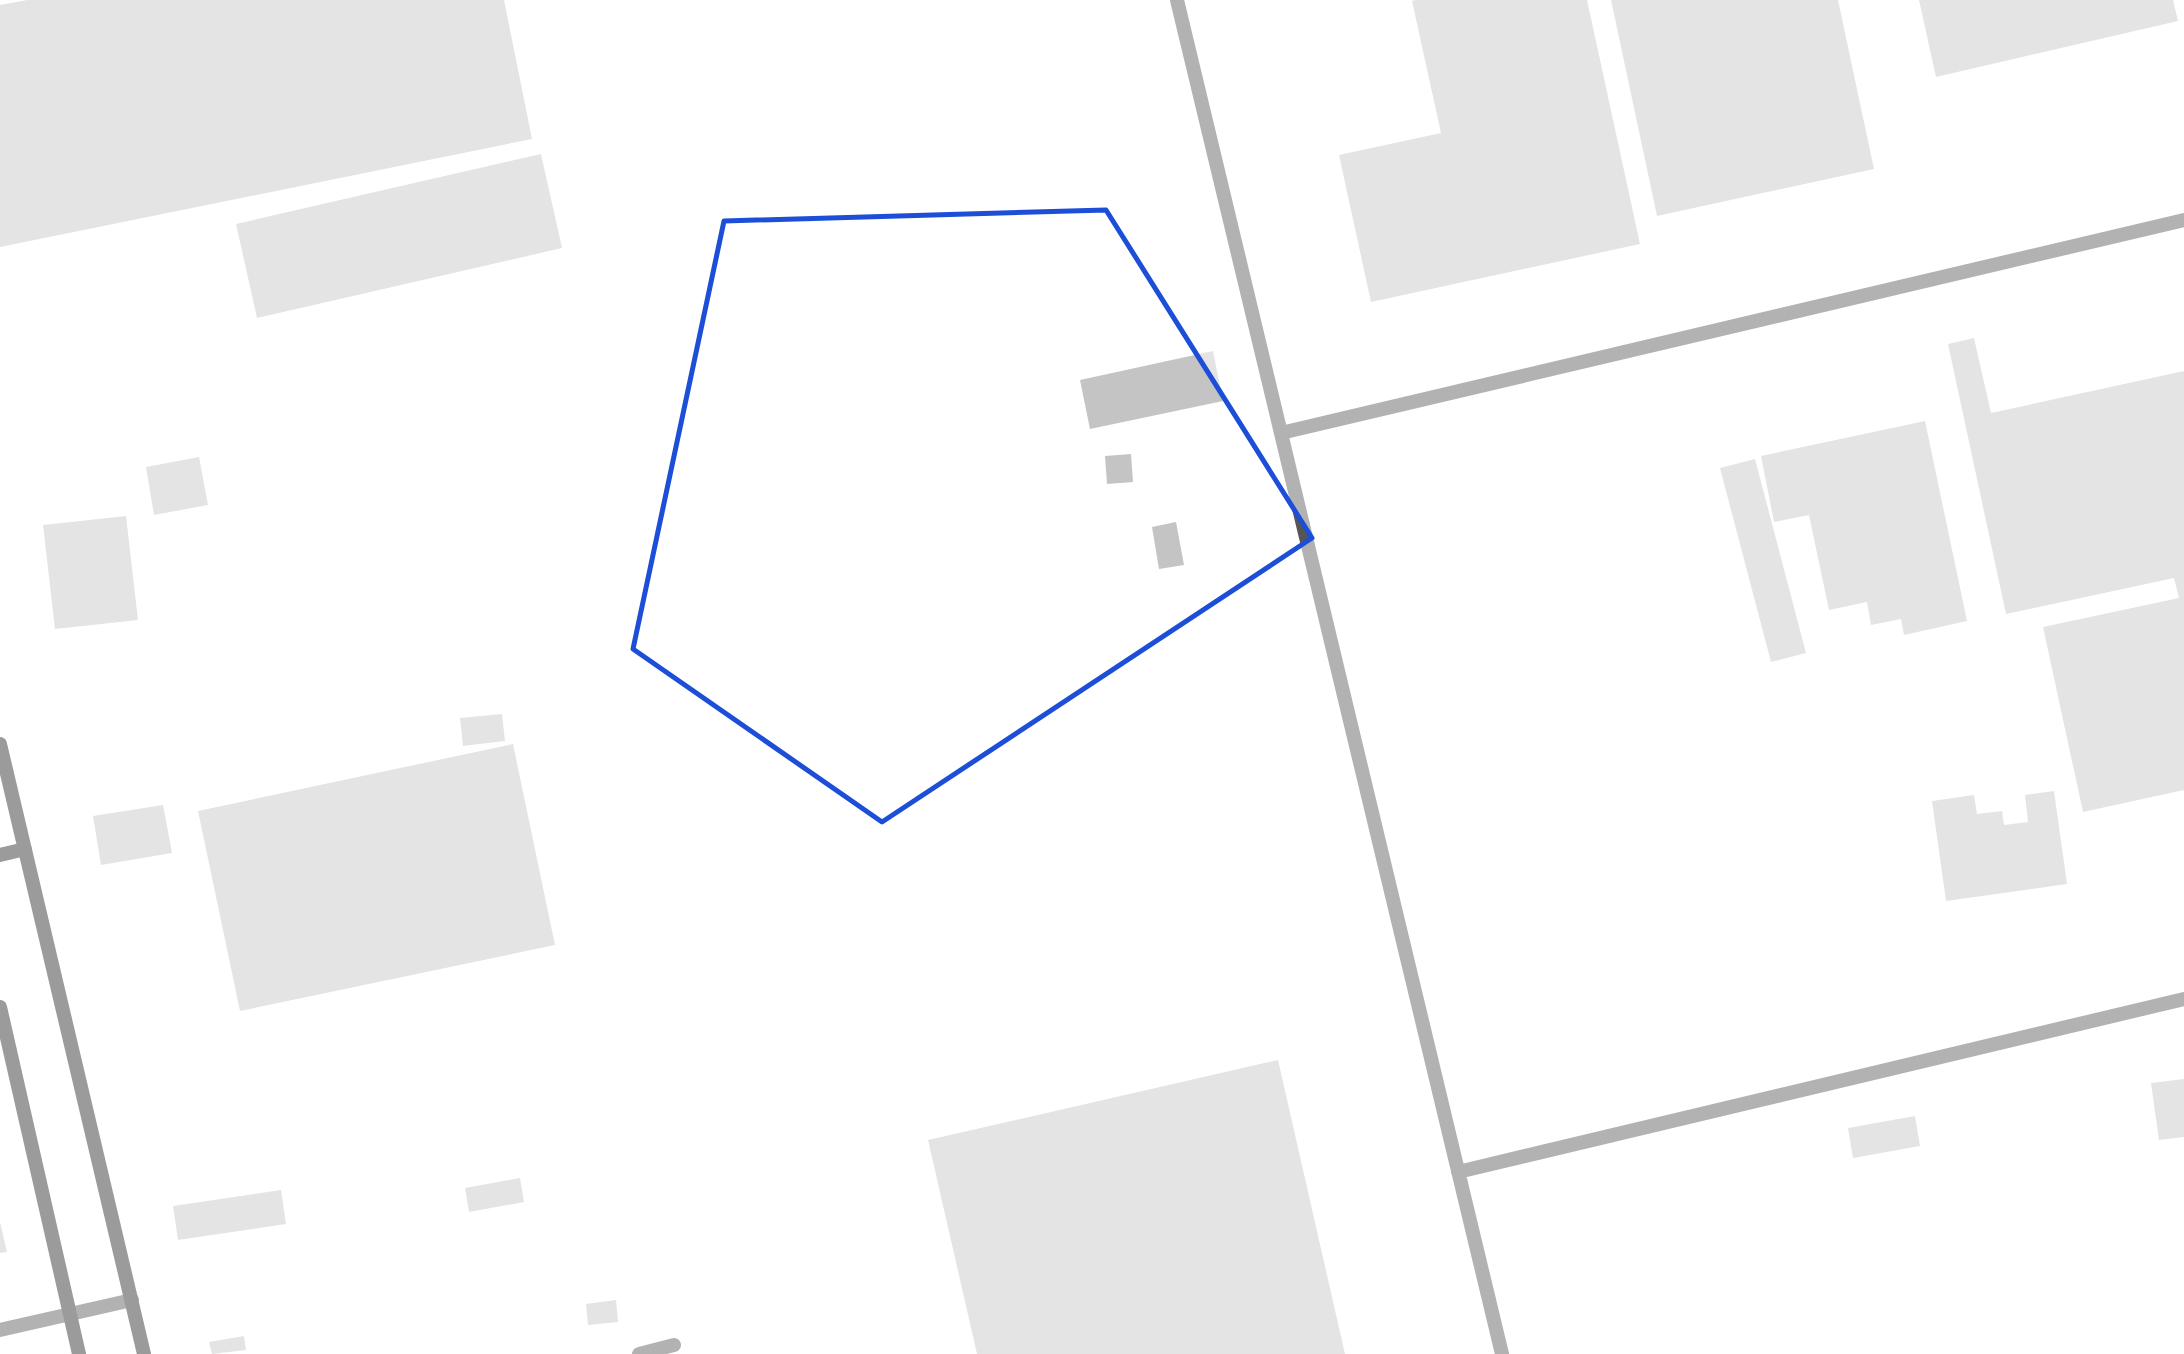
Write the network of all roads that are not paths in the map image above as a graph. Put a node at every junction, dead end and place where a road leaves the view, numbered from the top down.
1 (1177, 0) edge
2 (2184, 220) edge
3 (1281, 433) junction
4 (0, 744) edge
5 (25, 849) junction
6 (0, 855) edge
7 (2184, 999) edge
8 (0, 1007) edge
9 (1458, 1172) junction
10 (132, 1300) junction
11 (69, 1314) junction
12 (0, 1330) edge
13 (674, 1345) dead end
14 (79, 1354) edge
15 (144, 1354) edge
16 (639, 1354) edge
17 (1502, 1354) edge

1 - 3 street
2 - 3 street
3 - 9 street
4 - 5 street
5 - 6 street
5 - 10 street
7 - 9 street
8 - 11 street
9 - 17 street
10 - 11 street
10 - 15 street
11 - 12 street
11 - 14 street
13 - 16 street

